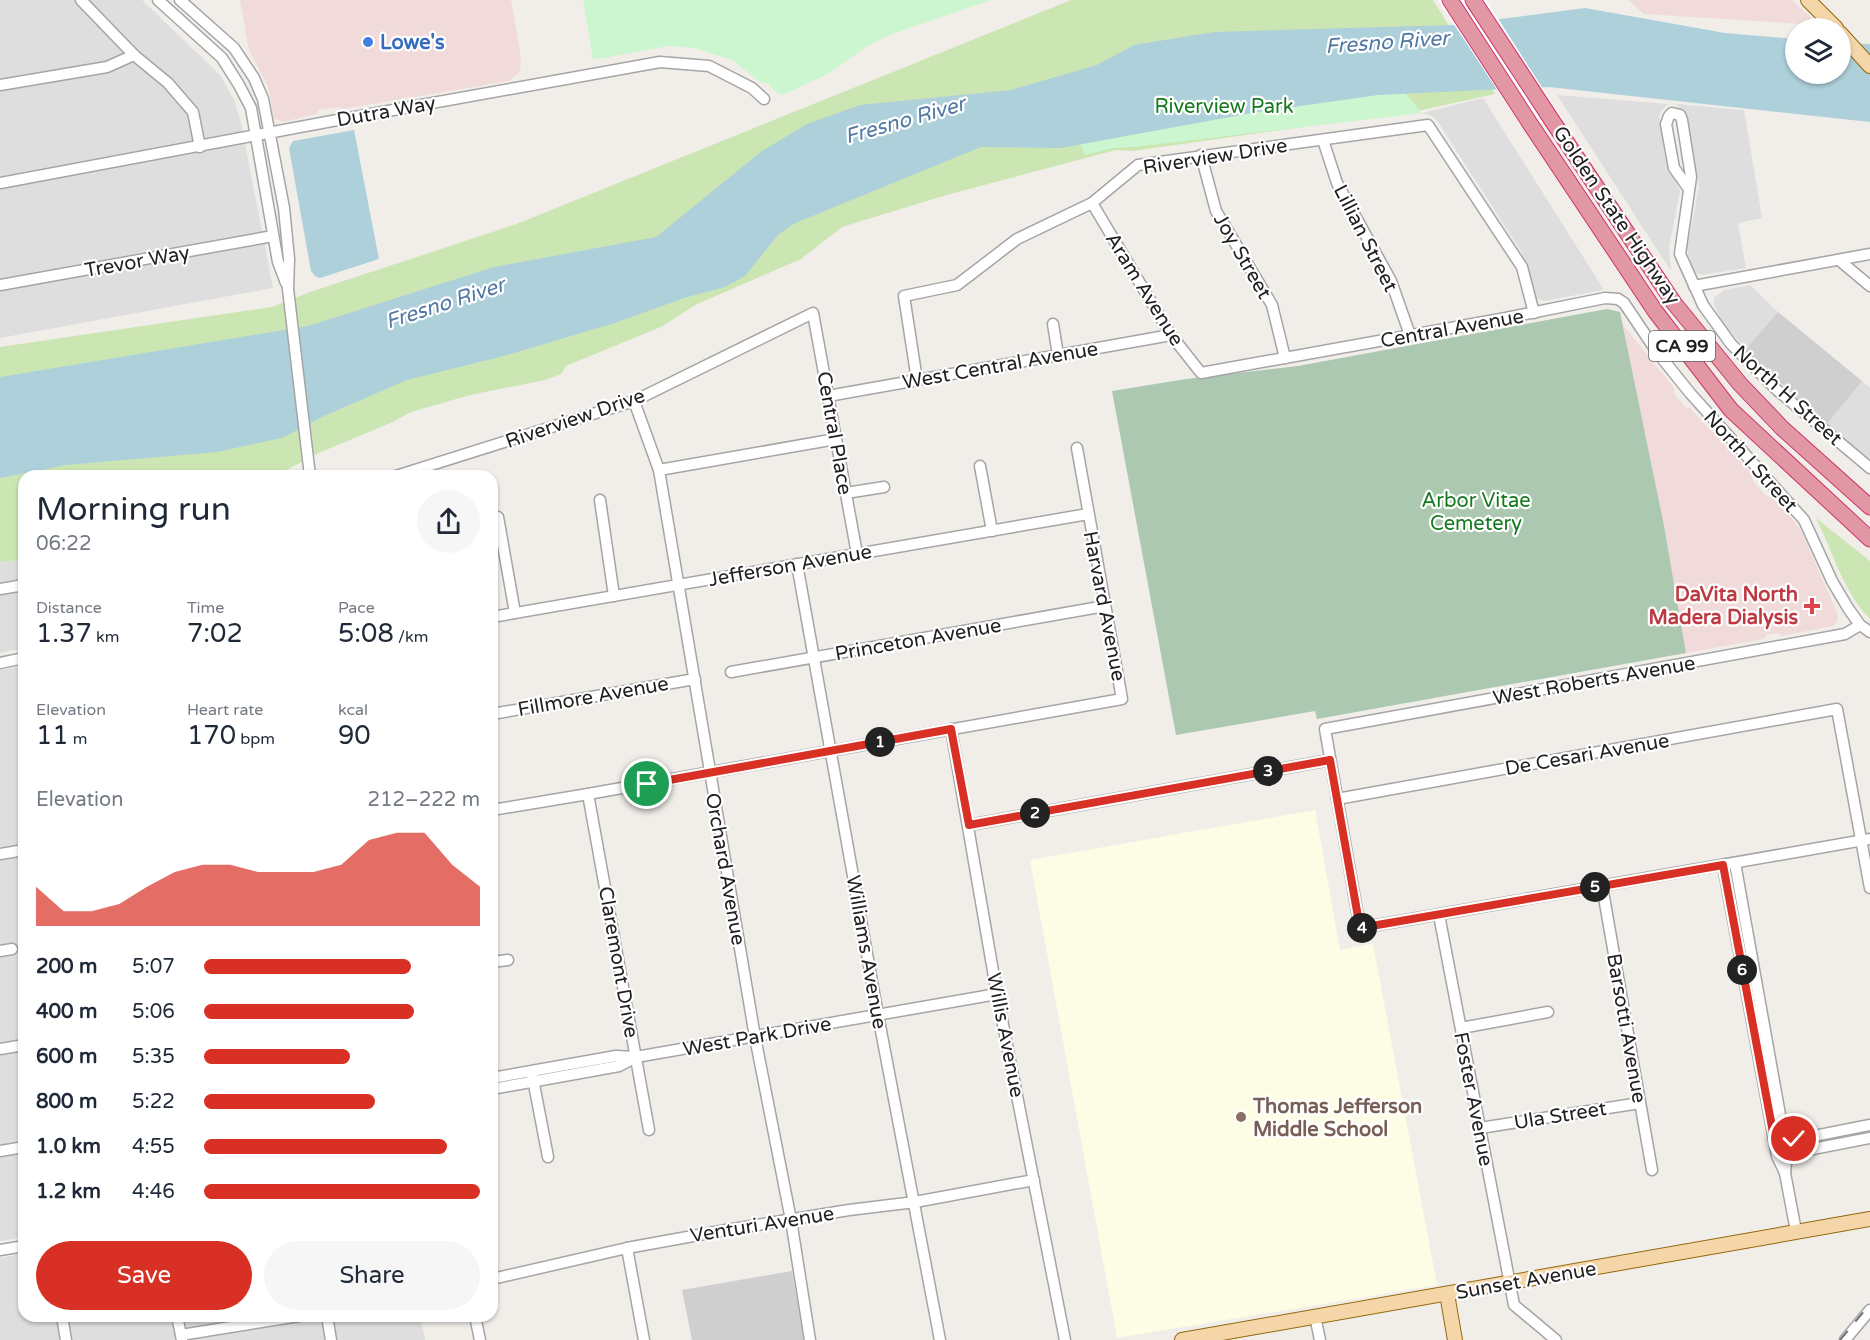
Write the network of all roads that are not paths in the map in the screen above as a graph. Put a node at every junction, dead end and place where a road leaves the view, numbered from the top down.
1 (81, 0) edge
2 (158, 0) edge
3 (180, 0) edge
4 (1450, 0) edge
5 (1473, 0) edge
6 (1808, 0) edge
7 (1826, 18) edge
8 (1851, 45) edge
9 (134, 55) junction
10 (1870, 66) edge
11 (0, 85) edge
12 (764, 99) dead end
13 (271, 133) junction
14 (256, 136) junction
15 (1323, 140) junction
16 (200, 147) junction
17 (1201, 155) junction
18 (0, 183) edge
19 (1689, 189) junction
20 (1092, 203) junction
21 (273, 236) junction
22 (1870, 254) edge
23 (1839, 260) junction
24 (0, 285) edge
25 (1694, 286) junction
26 (1870, 286) edge
27 (288, 289) junction
28 (1618, 299) joint
29 (813, 313) joint
30 (1534, 313) junction
31 (1053, 324) dead end
32 (1171, 335) junction
33 (1410, 335) junction
34 (1058, 355) junction
35 (1285, 358) junction
36 (917, 380) junction
37 (828, 396) junction
38 (634, 401) junction
39 (836, 439) junction
40 (1077, 448) dead end
41 (980, 466) dead end
42 (1870, 468) edge
43 (309, 470) edge
44 (415, 470) edge
45 (659, 470) junction
46 (884, 487) dead end
47 (846, 493) junction
48 (600, 500) dead end
49 (1870, 507) edge
50 (1088, 514) junction
51 (498, 517) dead end
52 (992, 531) junction
53 (1870, 539) edge
54 (857, 554) junction
55 (797, 564) junction
56 (678, 585) junction
57 (18, 586) edge
58 (0, 589) edge
59 (614, 596) junction
60 (1105, 606) junction
61 (515, 613) junction
62 (498, 616) edge
63 (1860, 625) junction
64 (1870, 632) edge
65 (814, 657) junction
66 (18, 659) edge
67 (0, 663) edge
68 (730, 672) dead end
69 (695, 679) junction
70 (498, 713) edge
71 (951, 729) junction
72 (832, 751) junction
73 (1330, 760) junction
74 (709, 773) junction
75 (588, 794) junction
76 (1337, 799) junction
77 (498, 809) edge
78 (969, 825) junction
79 (1866, 840) edge
80 (18, 851) edge
81 (0, 854) edge
82 (1735, 863) junction
83 (1723, 865) junction
84 (1602, 886) junction
85 (1870, 888) edge
86 (1439, 915) junction
87 (12, 949) dead end
88 (0, 951) edge
89 (508, 960) dead end
90 (498, 961) edge
91 (997, 994) junction
92 (1548, 1012) dead end
93 (878, 1015) junction
94 (1461, 1028) junction
95 (755, 1037) junction
96 (18, 1046) edge
97 (0, 1049) edge
98 (636, 1057) junction
99 (533, 1076) junction
100 (498, 1078) edge
101 (498, 1087) edge
102 (1640, 1103) junction
103 (1870, 1125) edge
104 (1480, 1128) junction
105 (649, 1130) dead end
106 (1870, 1138) edge
107 (1780, 1142) junction
108 (18, 1148) edge
109 (0, 1151) edge
110 (1782, 1155) junction
111 (548, 1157) dead end
112 (1652, 1170) dead end
113 (1034, 1180) junction
114 (915, 1202) junction
115 (1870, 1219) edge
116 (791, 1220) junction
117 (1796, 1232) junction
118 (18, 1247) edge
119 (627, 1248) junction
120 (0, 1250) edge
121 (498, 1279) edge
122 (1510, 1283) junction
123 (1447, 1294) junction
124 (1870, 1310) edge
125 (1315, 1316) junction
126 (63, 1322) edge
127 (178, 1322) edge
128 (267, 1322) edge
129 (328, 1322) edge
130 (476, 1322) edge
131 (181, 1338) edge
132 (66, 1340) edge
133 (331, 1340) edge
134 (480, 1340) edge
135 (644, 1340) edge
136 (810, 1340) edge
137 (940, 1340) edge
138 (1065, 1340) edge
139 (1184, 1340) edge
140 (1320, 1340) edge
141 (1455, 1340) edge
142 (1556, 1340) edge
143 (1845, 1340) edge

1 - 9 street
2 - 14 street
3 - 13 street
4 - 53 highway, Golden State Highway / CA 99
5 - 49 highway, Golden State Highway / CA 99
6 - 7 main road
8 - 10 main road
9 - 11 street
9 - 16 street
12 - 13 street, Dutra Way
13 - 14 street, Dutra Way
13 - 27 street
14 - 16 street, Dutra Way
14 - 21 street
15 - 17 street, Riverview Drive
15 - 30 street, Riverview Drive
15 - 33 street, Lillian Street
16 - 18 street, Dutra Way
17 - 20 street, Riverview Drive
17 - 35 street, Joy Street
19 - 19 street, North H Street
19 - 25 street, North H Street
20 - 32 street, Aram Avenue
20 - 36 street, Riverview Drive
21 - 24 street, Trevor Way
21 - 27 street
22 - 23 street
23 - 25 street
23 - 26 street
25 - 42 street, North H Street
27 - 43 street
28 - 30 street, Central Avenue
28 - 63 street, North I Street
29 - 37 street, Central Place
29 - 38 street, Riverview Drive
30 - 33 street, Central Avenue
31 - 34 street
32 - 34 street, West Central Avenue
32 - 35 street, Aram Avenue
33 - 35 street, Central Avenue
34 - 36 street, West Central Avenue
36 - 37 street, West Central Avenue
37 - 39 street, Central Place
38 - 44 street, Riverview Drive
38 - 45 street, Orchard Avenue
39 - 45 street
39 - 47 street, Central Place
40 - 50 street, Harvard Avenue
41 - 52 street
45 - 56 street, Orchard Avenue
46 - 47 street
47 - 54 street, Central Place
48 - 59 street
50 - 52 street, Jefferson Avenue
50 - 60 street, Harvard Avenue
51 - 61 street
52 - 54 street, Jefferson Avenue
54 - 55 street, Jefferson Avenue
55 - 56 street, Jefferson Avenue
55 - 65 street, Williams Avenue
56 - 59 street, Jefferson Avenue
56 - 69 street, Orchard Avenue
57 - 58 street
59 - 61 street, Jefferson Avenue
60 - 65 street, Princeton Avenue
60 - 71 street, Harvard Avenue
61 - 62 street, Jefferson Avenue
63 - 64 street, North I Street
63 - 73 street, West Roberts Avenue
65 - 68 street, Princeton Avenue
65 - 72 street, Williams Avenue
66 - 67 street
69 - 70 street, Fillmore Avenue
69 - 74 street, Orchard Avenue
71 - 72 street
71 - 78 street, Willis Avenue
72 - 74 street
72 - 93 street, Williams Avenue
73 - 76 street
73 - 78 street
74 - 75 street
74 - 95 street, Orchard Avenue
75 - 77 street
75 - 98 street, Claremont Drive
76 - 79 street, De Cesari Avenue
76 - 86 street
78 - 91 street, Willis Avenue
79 - 82 street
79 - 85 street
80 - 81 street
82 - 83 street
82 - 107 street
83 - 84 street
83 - 107 street
84 - 86 street
84 - 102 street, Barsotti Avenue
86 - 94 street, Foster Avenue
87 - 88 street
89 - 90 street
91 - 93 street, West Park Drive
91 - 113 street, Willis Avenue
92 - 94 street
93 - 95 street, West Park Drive
93 - 114 street, Williams Avenue
94 - 104 street, Foster Avenue
95 - 98 street, West Park Drive
95 - 116 street, Orchard Avenue
96 - 97 street
98 - 99 street, West Park Drive
98 - 105 street, Claremont Drive
99 - 100 street, West Park Drive
99 - 101 street, West Park Drive
99 - 111 street
102 - 104 street, Ula Street
102 - 112 street, Barsotti Avenue
103 - 107 street
104 - 122 street, Foster Avenue
106 - 110 street
107 - 110 street
108 - 109 street
110 - 117 street
113 - 114 street, Venturi Avenue
113 - 138 street, Willis Avenue
114 - 116 street, Venturi Avenue
114 - 137 street, Williams Avenue
115 - 117 main road, Sunset Avenue
116 - 119 street, Venturi Avenue
116 - 136 street, Orchard Avenue
117 - 122 main road, Sunset Avenue
118 - 120 street
119 - 121 street, Venturi Avenue
119 - 135 street
122 - 123 main road, Sunset Avenue
122 - 142 street, Foster Avenue
123 - 125 main road, Sunset Avenue
123 - 141 main road
124 - 143 street
125 - 139 main road, Sunset Avenue
125 - 140 street
126 - 132 street
127 - 131 street
128 - 131 street
129 - 133 street
130 - 134 street

